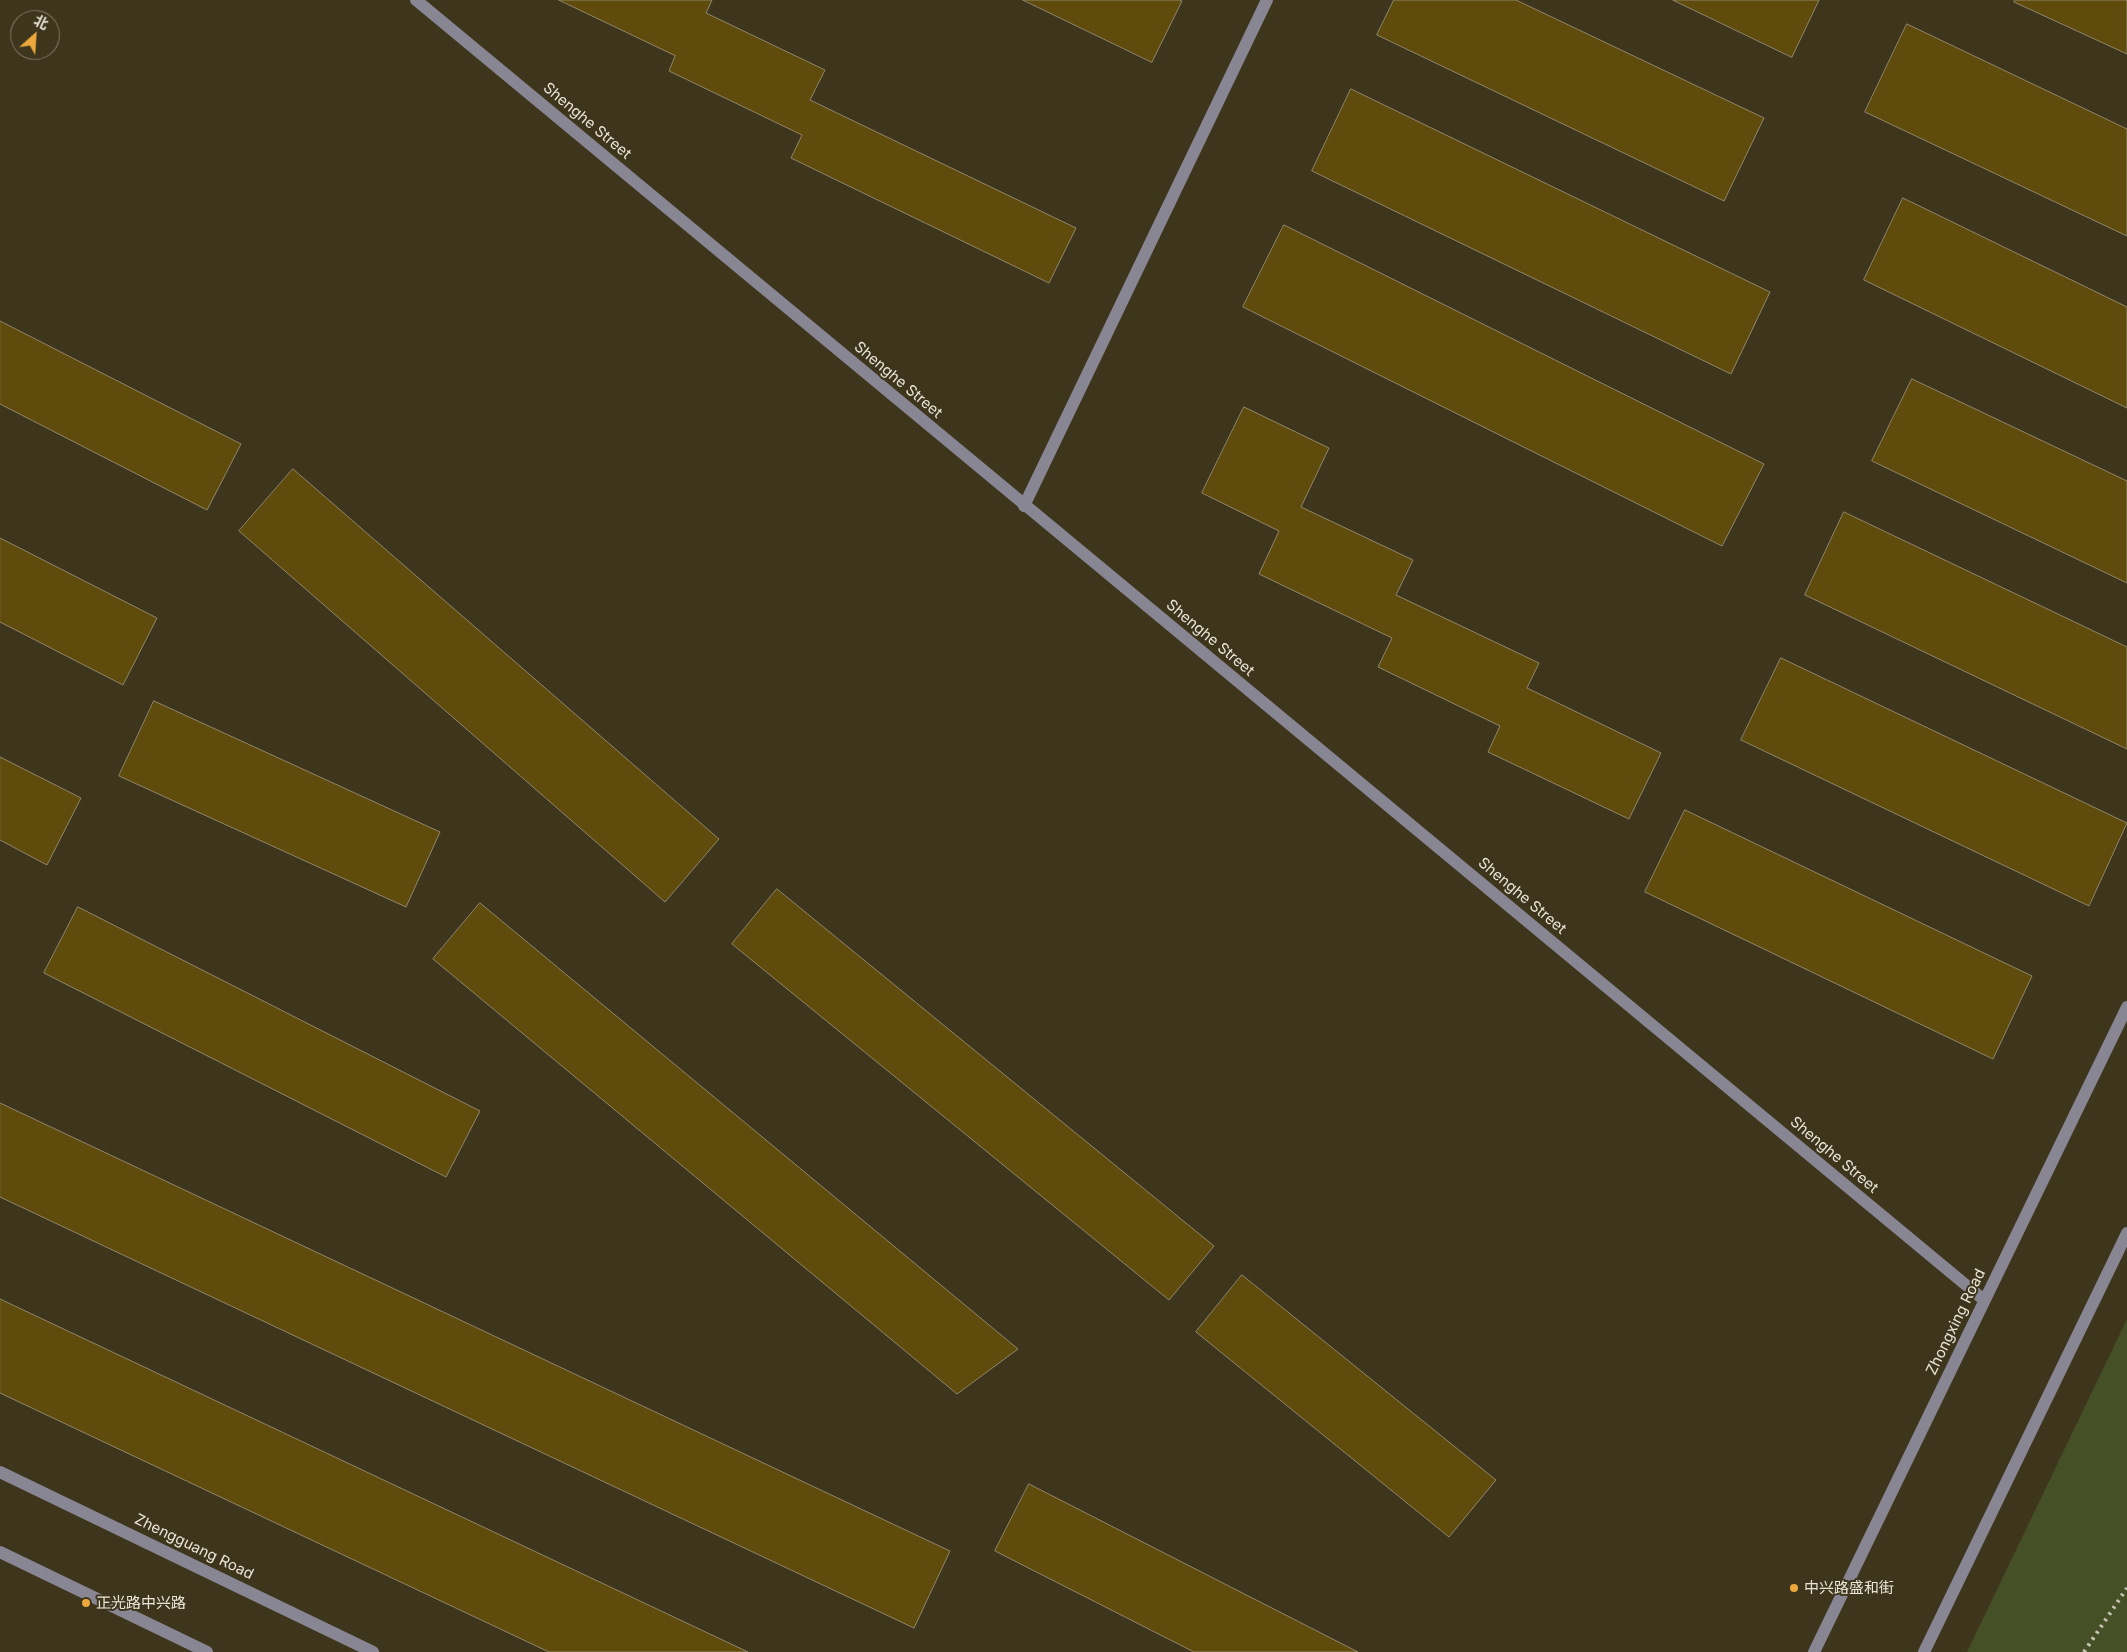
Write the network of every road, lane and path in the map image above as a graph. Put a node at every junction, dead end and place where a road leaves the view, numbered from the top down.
1 (416, 0) edge
2 (1267, 0) edge
3 (1024, 506) junction
4 (2127, 1007) edge
5 (2127, 1233) edge
6 (1984, 1300) junction
7 (0, 1472) edge
8 (0, 1552) edge
9 (207, 1652) edge
10 (372, 1652) edge
11 (1814, 1652) edge
12 (1924, 1652) edge

1 - 3 street, Shenghe Street
2 - 3 street
3 - 6 street, Shenghe Street
4 - 6 street, Zhongxing Road
5 - 12 street
6 - 11 street, Zhongxing Road
7 - 10 street, Zhengguang Road
8 - 9 street

